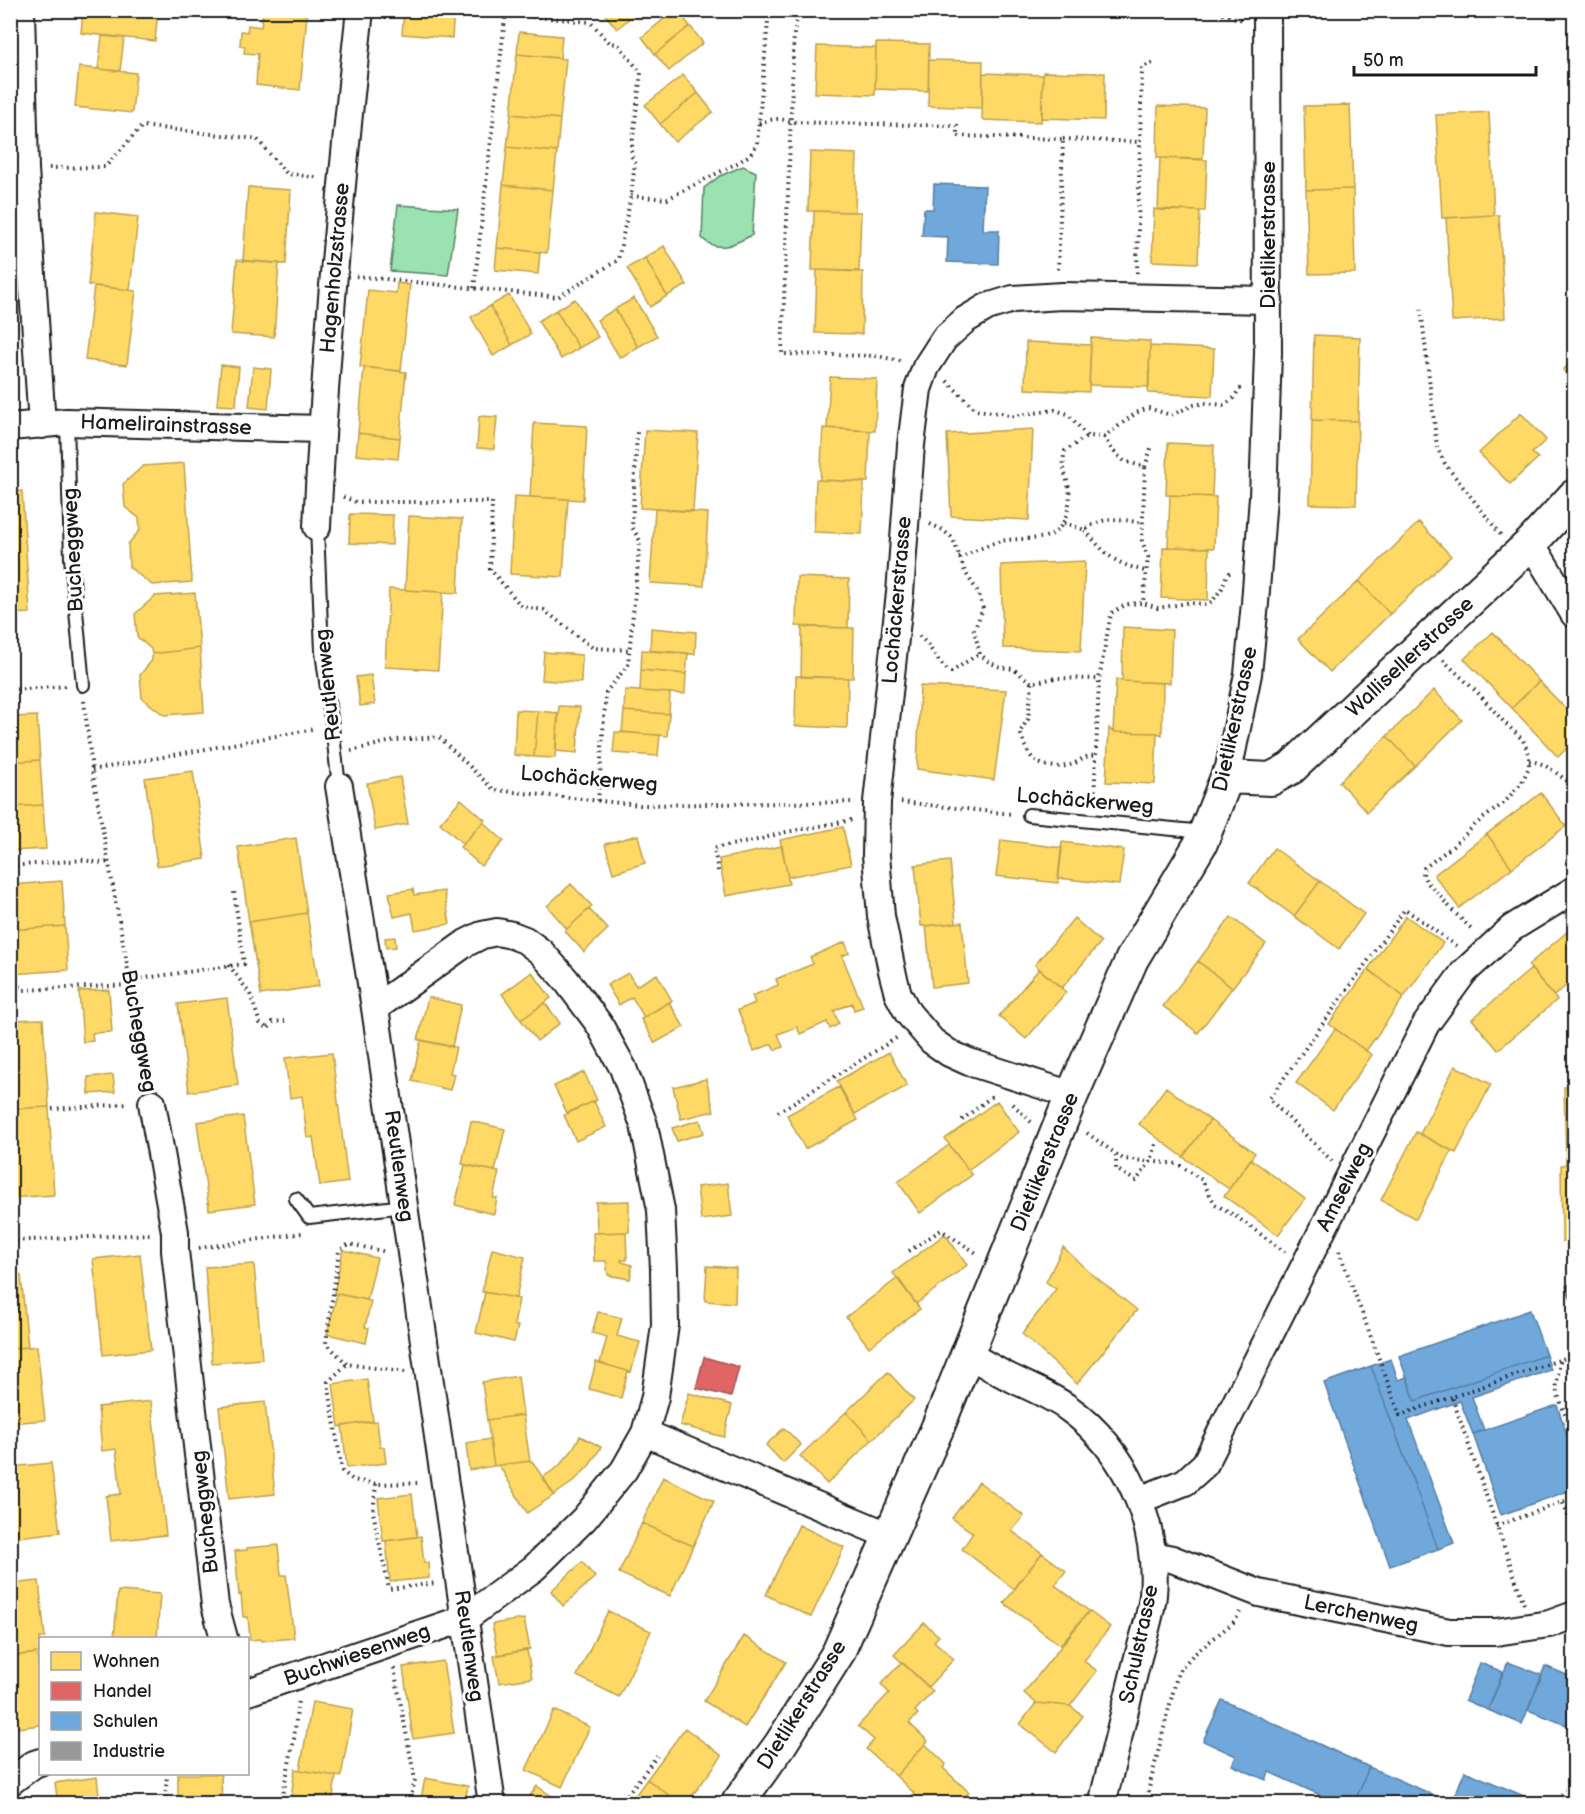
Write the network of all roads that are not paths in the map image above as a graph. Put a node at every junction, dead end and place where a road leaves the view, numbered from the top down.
1 (21, 10) edge
2 (360, 10) edge
3 (1267, 19) edge
4 (1269, 300) junction
5 (67, 422) junction
6 (42, 425) junction
7 (10, 427) edge
8 (321, 429) junction
9 (1575, 496) edge
10 (317, 527) joint
11 (1517, 540) junction
12 (1575, 614) edge
13 (83, 685) road end
14 (1227, 777) junction
15 (339, 786) joint
16 (1029, 815) road end
17 (1205, 832) junction
18 (1575, 890) edge
19 (375, 1008) junction
20 (1071, 1095) junction
21 (152, 1103) road end
22 (296, 1199) dead end
23 (405, 1206) junction
24 (967, 1354) junction
25 (645, 1433) junction
26 (1139, 1500) junction
27 (890, 1536) junction
28 (1153, 1556) junction
29 (1575, 1615) edge
30 (466, 1618) junction
31 (224, 1637) edge
32 (249, 1692) edge
33 (39, 1762) edge
34 (10, 1782) edge
35 (492, 1803) edge
36 (737, 1803) edge
37 (1102, 1803) edge

1 - 6 street
2 - 8 street, Hagenholzstrasse
3 - 4 street, Dietlikerstrasse
4 - 14 street, Dietlikerstrasse
4 - 20 street, Lochäckerstrasse
5 - 6 street, Hamelirainstrasse
5 - 8 street, Hamelirainstrasse
5 - 13 lane, Bucheggweg
6 - 7 street, Hamelirainstrasse
8 - 10 street, Hagenholzstrasse
9 - 11 street, Wallisellerstrasse
10 - 15 lane, Reutlenweg
11 - 12 street
11 - 14 street, Wallisellerstrasse
14 - 17 street, Dietlikerstrasse
15 - 19 street, Reutlenweg
16 - 17 lane, Lochäckerweg
17 - 20 street, Dietlikerstrasse
18 - 26 street, Amselweg
19 - 23 street, Reutlenweg
19 - 25 street, Buchwiesenweg
20 - 24 street, Dietlikerstrasse
21 - 31 street, Bucheggweg
22 - 23 lane
23 - 30 street, Reutlenweg
24 - 26 street, Schulstrasse
24 - 27 street, Dietlikerstrasse
25 - 27 street
25 - 30 street, Buchwiesenweg
26 - 28 street, Schulstrasse
27 - 36 street, Dietlikerstrasse
28 - 29 street, Lerchenweg
28 - 37 street, Schulstrasse
30 - 32 street, Buchwiesenweg
30 - 35 street, Reutlenweg
33 - 34 street

